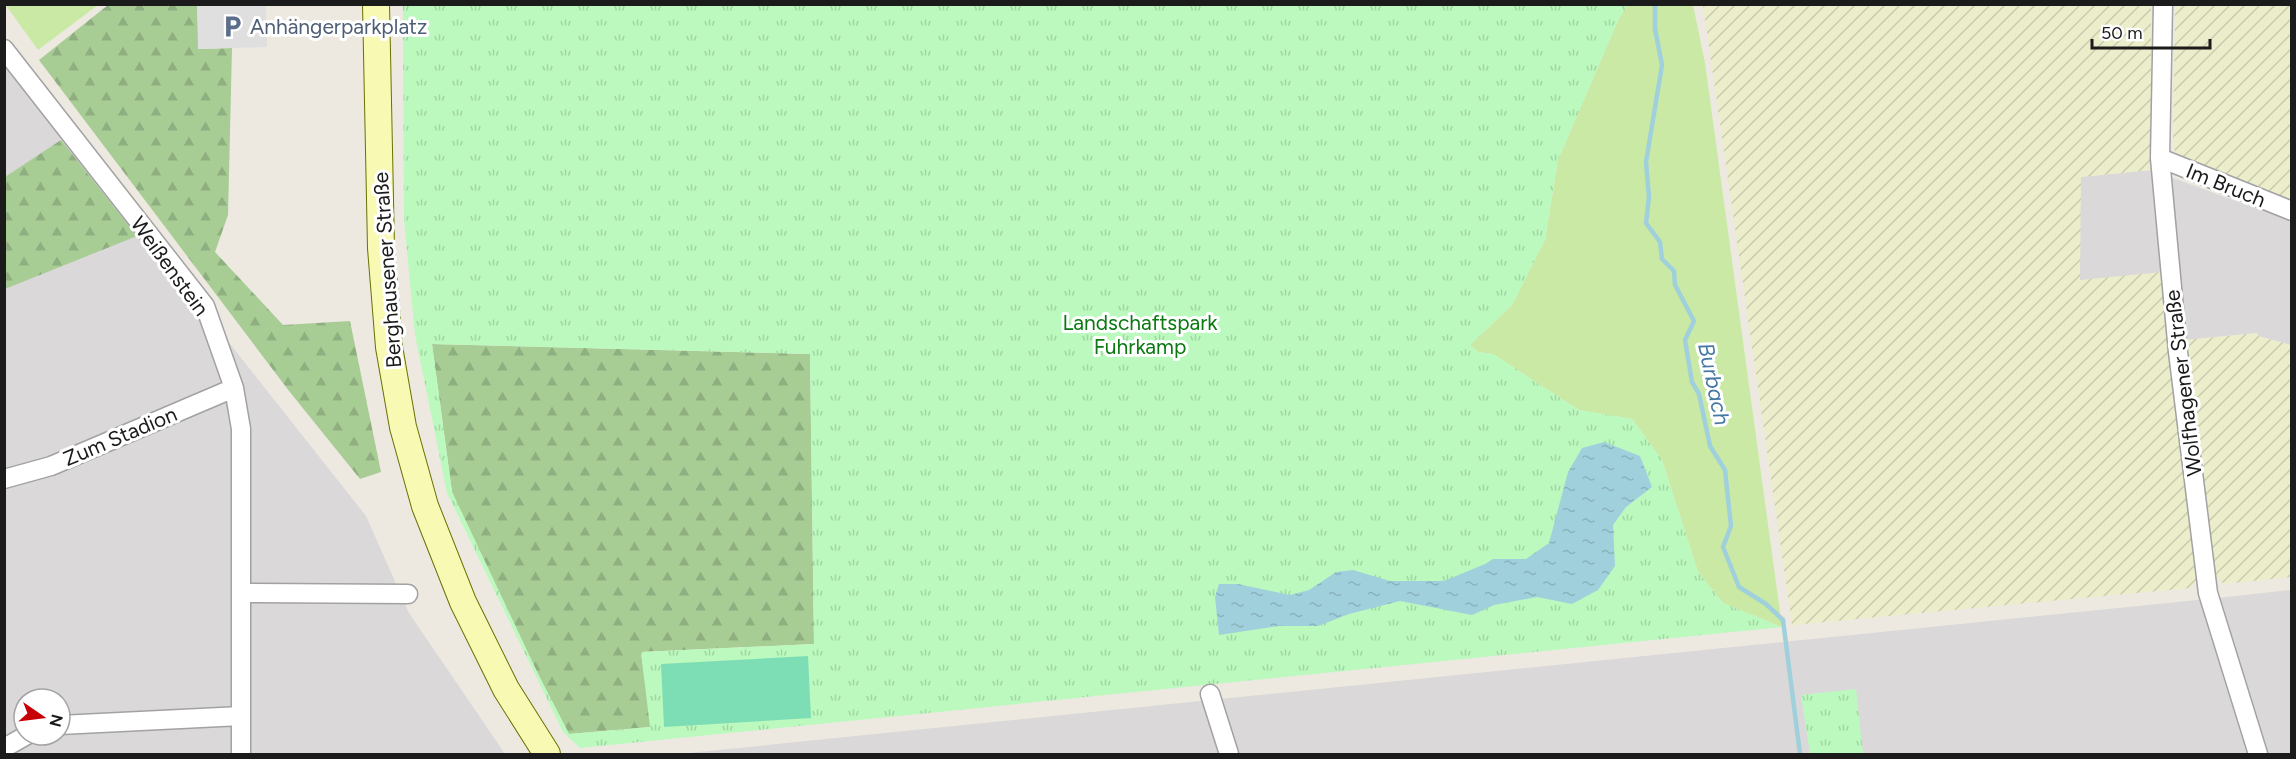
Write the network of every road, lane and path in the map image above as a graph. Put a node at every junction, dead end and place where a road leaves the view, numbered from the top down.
1 (376, 4) edge
2 (2163, 4) edge
3 (4, 49) edge
4 (2160, 158) junction
5 (2292, 211) edge
6 (234, 388) junction
7 (4, 479) edge
8 (242, 593) junction
9 (408, 594) dead end
10 (1210, 694) dead end
11 (241, 716) junction
12 (72, 724) edge
13 (242, 754) edge
14 (547, 754) edge
15 (1229, 754) edge
16 (2258, 754) edge

1 - 14 main road, Berghausener Straße
2 - 4 street, Wolfhagener Straße
3 - 6 street, Weißenstein
4 - 5 street, Im Bruch
4 - 16 street, Wolfhagener Straße
6 - 7 street, Zum Stadion
6 - 8 street, Weißenstein
8 - 9 street
8 - 11 street, Weißenstein
10 - 15 street
11 - 12 street
11 - 13 street, Weißenstein

